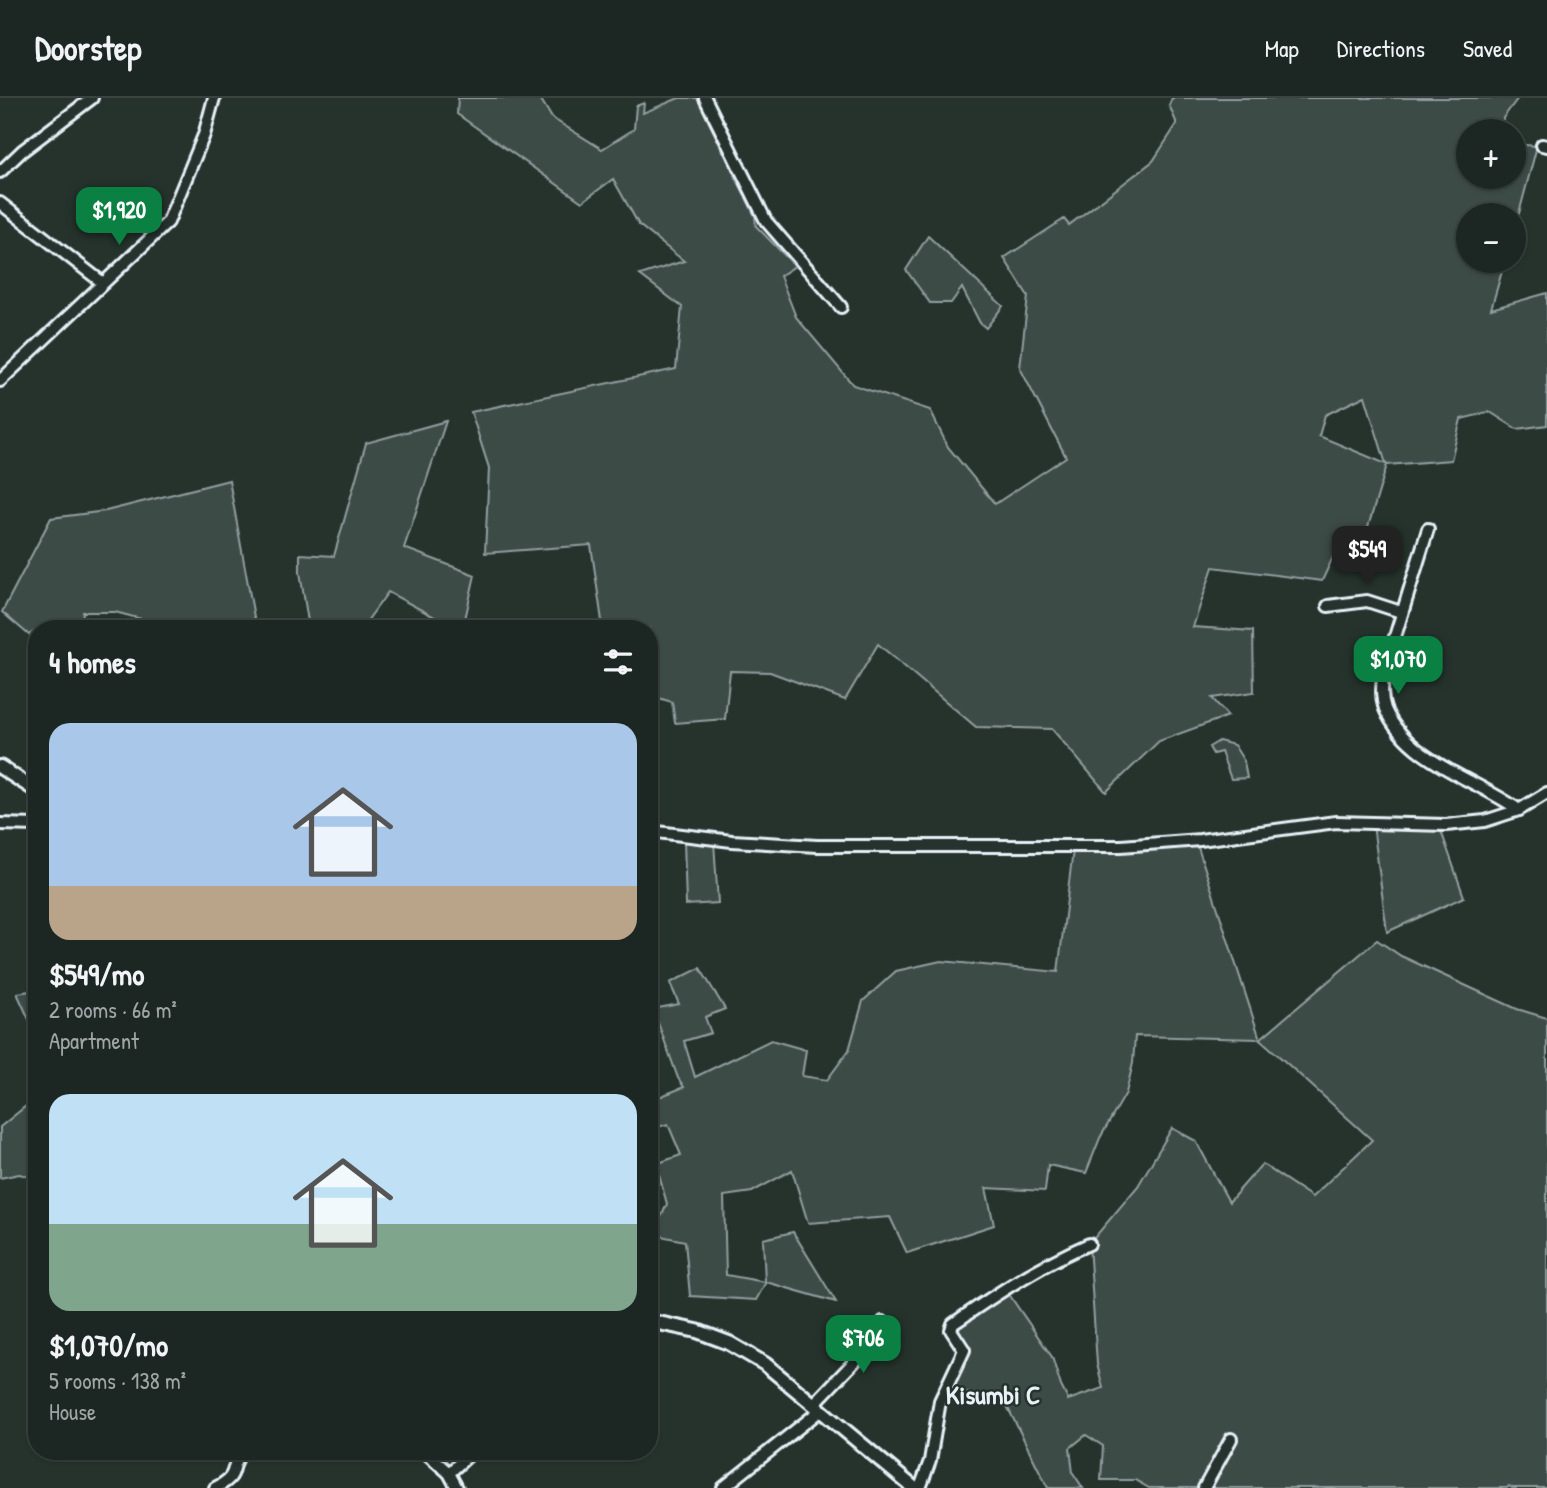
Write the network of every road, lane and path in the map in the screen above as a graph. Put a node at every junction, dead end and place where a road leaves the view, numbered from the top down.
1 (92, 98) edge
2 (214, 98) edge
3 (705, 98) edge
4 (0, 173) edge
5 (0, 203) edge
6 (103, 282) junction
7 (841, 307) dead end
8 (0, 381) edge
9 (1428, 529) dead end
10 (1328, 606) dead end
11 (1401, 612) junction
12 (0, 766) edge
13 (28, 785) edge
14 (1547, 793) edge
15 (1519, 810) junction
16 (0, 824) edge
17 (28, 825) edge
18 (658, 832) edge
19 (1089, 1244) dead end
20 (883, 1322) dead end
21 (658, 1323) edge
22 (818, 1407) junction
23 (1231, 1438) dead end
24 (236, 1460) edge
25 (434, 1460) edge
26 (463, 1460) edge
27 (449, 1473) junction
28 (215, 1488) edge
29 (457, 1488) edge
30 (723, 1488) edge
31 (914, 1488) edge
32 (920, 1488) edge
33 (1204, 1488) edge

1 - 4 street
2 - 6 street
3 - 7 street
5 - 6 street
6 - 8 street
9 - 11 street
10 - 11 street
11 - 15 street
12 - 13 main road
14 - 15 street
15 - 18 street
16 - 17 street
19 - 32 street
20 - 22 street
21 - 22 main road
22 - 30 street
22 - 31 main road
23 - 33 street
24 - 28 street
25 - 27 street
26 - 27 street
27 - 29 street

